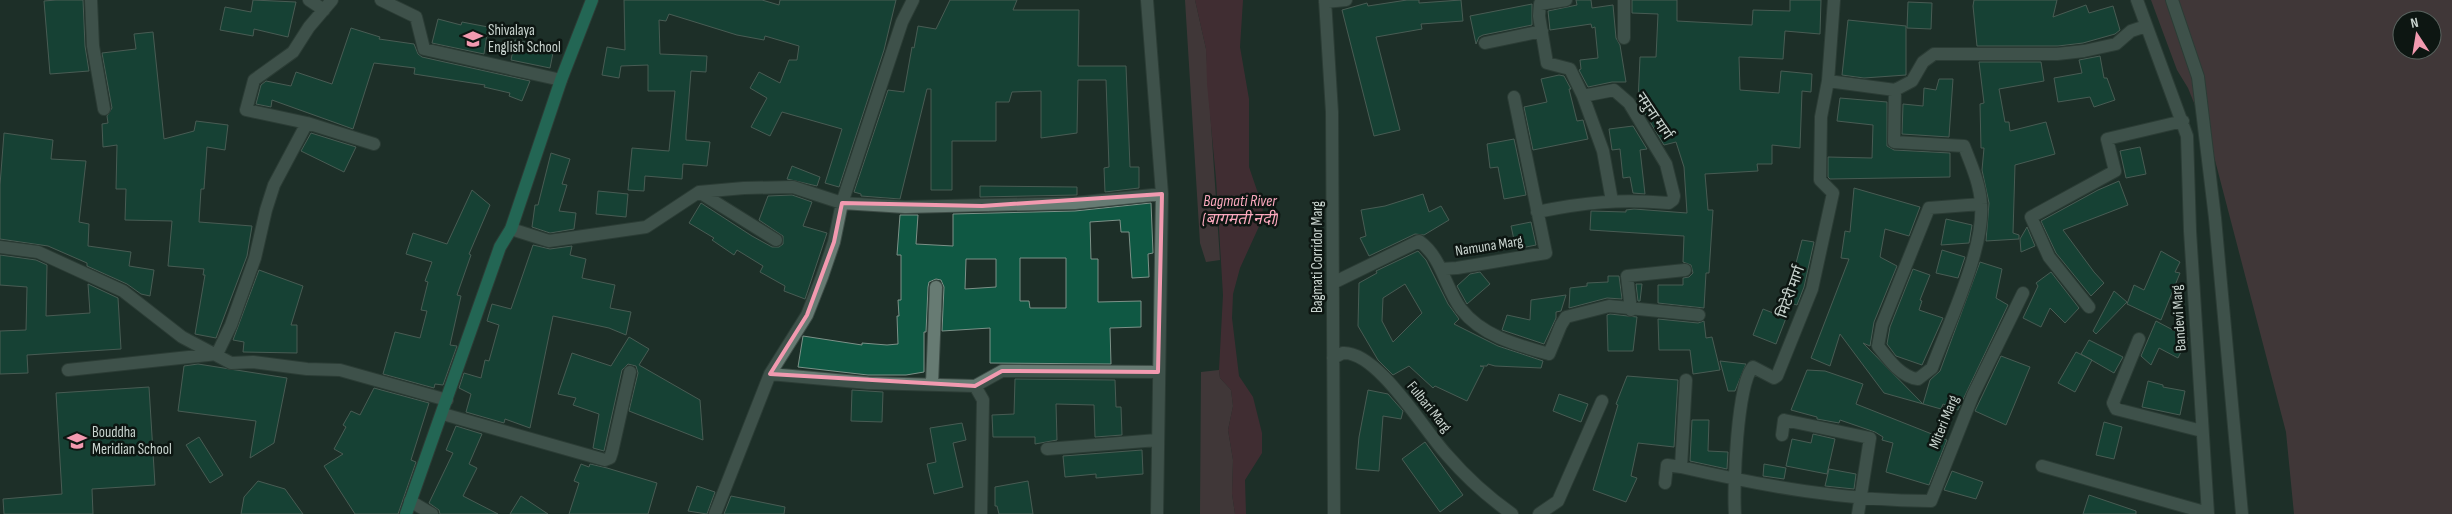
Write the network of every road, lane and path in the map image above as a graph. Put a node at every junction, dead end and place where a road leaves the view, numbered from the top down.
1 (91, 0) edge
2 (309, 0) edge
3 (381, 0) edge
4 (592, 0) edge
5 (913, 0) edge
6 (1147, 0) edge
7 (1346, 0) edge
8 (1566, 0) edge
9 (1624, 0) edge
10 (1834, 0) edge
11 (2137, 0) edge
12 (2172, 0) edge
13 (1325, 1) edge
14 (328, 5) edge
15 (2146, 26) junction
16 (1542, 31) junction
17 (1624, 38) dead end
18 (1485, 43) dead end
19 (562, 80) junction
20 (1828, 81) junction
21 (1895, 90) junction
22 (1582, 96) junction
23 (1514, 97) dead end
24 (104, 109) dead end
25 (2183, 121) junction
26 (307, 123) junction
27 (374, 144) dead end
28 (699, 192) junction
29 (1162, 194) junction
30 (1612, 201) junction
31 (842, 203) junction
32 (1981, 204) junction
33 (1537, 212) junction
34 (510, 230) junction
35 (776, 240) dead end
36 (0, 247) edge
37 (1441, 269) junction
38 (1686, 270) dead end
39 (1334, 282) junction
40 (936, 287) dead end
41 (2024, 293) dead end
42 (2089, 307) dead end
43 (1631, 310) junction
44 (1699, 315) dead end
45 (2139, 339) dead end
46 (217, 354) junction
47 (1333, 358) junction
48 (68, 370) dead end
49 (630, 372) dead end
50 (1158, 372) junction
51 (770, 374) junction
52 (1686, 380) dead end
53 (932, 383) junction
54 (975, 386) junction
55 (447, 400) junction
56 (1602, 402) dead end
57 (442, 414) junction
58 (2202, 431) junction
59 (1782, 436) dead end
60 (1158, 440) junction
61 (1047, 449) dead end
62 (2042, 466) dead end
63 (1681, 467) junction
64 (1734, 479) junction
65 (1665, 483) dead end
66 (1860, 498) junction
67 (1493, 500) junction
68 (410, 502) junction
69 (406, 514) edge
70 (432, 514) edge
71 (715, 514) edge
72 (981, 514) edge
73 (1157, 514) edge
74 (1334, 514) edge
75 (1492, 514) edge
76 (1512, 514) edge
77 (1539, 514) edge
78 (1735, 514) edge
79 (1858, 514) edge
80 (2208, 514) edge
81 (2242, 514) edge

1 - 24 street
2 - 14 street
3 - 19 street
4 - 19 main road
5 - 31 street
6 - 29 street
7 - 13 street
8 - 16 street
9 - 17 street
10 - 20 street, मिटेरी मार्ग
11 - 15 street, Bandevi Marg
12 - 81 street
13 - 39 street, Bagmati Corridor Marg
14 - 26 street
15 - 21 street
15 - 25 street, Bandevi Marg
16 - 18 street
16 - 22 street
19 - 34 main road
20 - 21 street
20 - 64 street, मिटेरी मार्ग
21 - 32 street
22 - 30 street
22 - 30 street, नमुना मार्ग
23 - 33 street, Namuna Marg
25 - 42 street
25 - 58 street, Bandevi Marg
26 - 27 street
26 - 46 street
28 - 31 street
28 - 34 street
28 - 35 street
29 - 31 street
29 - 50 street
30 - 33 street, नमुना मार्ग
31 - 51 street
32 - 32 street
33 - 37 street, Namuna Marg
34 - 55 main road
36 - 46 street
37 - 39 street
37 - 43 street, Namuna Marg
38 - 43 street
39 - 47 street, Bagmati Corridor Marg
40 - 53 street
41 - 66 street, Miteri Marg
43 - 44 street, Namuna Marg
45 - 58 street
46 - 48 street
46 - 55 street
47 - 67 street, Fulbari Marg
47 - 74 street, Bagmati Corridor Marg
49 - 57 street
50 - 54 street
50 - 60 street
51 - 53 street
51 - 71 street
52 - 63 street
53 - 54 street
54 - 72 street
55 - 57 main road
56 - 77 street
57 - 68 main road
58 - 80 street, Bandevi Marg
59 - 66 street
60 - 61 street
60 - 73 street
62 - 80 street
63 - 64 street, Miteri Marg
63 - 65 street
64 - 66 street, Miteri Marg
64 - 78 street
66 - 79 street
67 - 75 street
67 - 76 street, Fulbari Marg
68 - 69 main road
68 - 70 street

